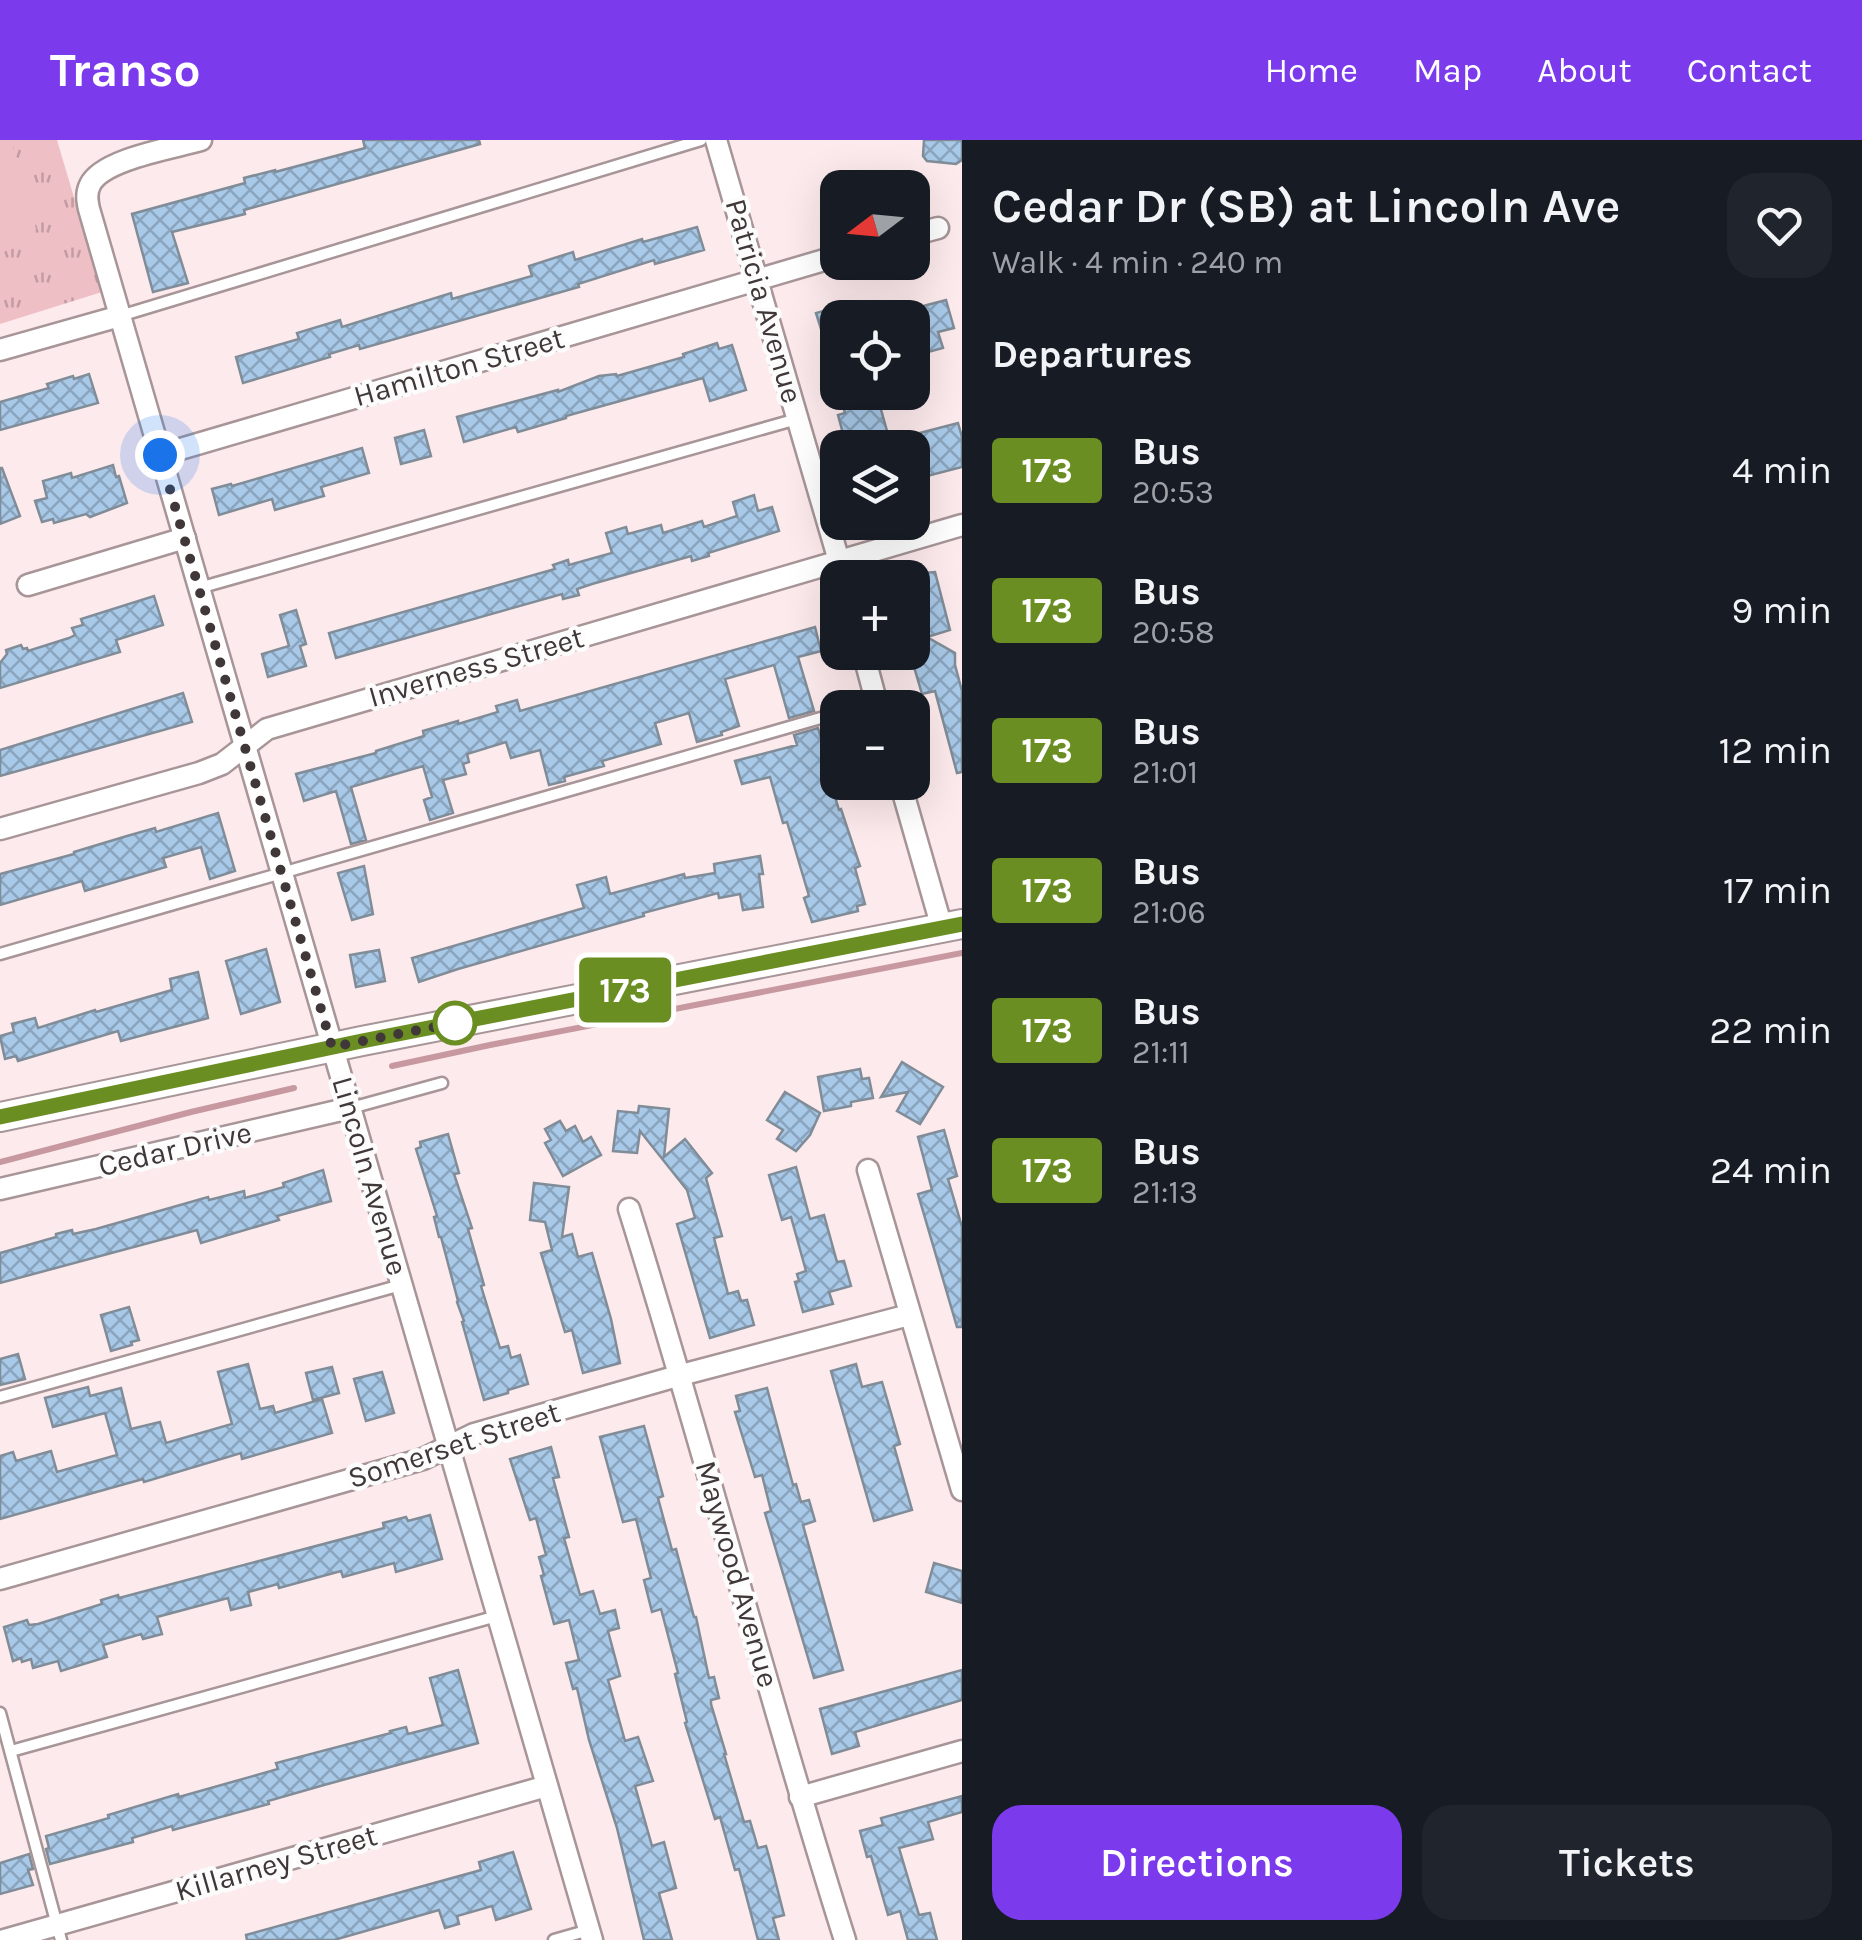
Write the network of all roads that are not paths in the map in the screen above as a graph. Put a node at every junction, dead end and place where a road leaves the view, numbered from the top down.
1 (201, 140) edge
2 (700, 140) edge
3 (716, 140) edge
4 (938, 228) dead end
5 (930, 230) edge
6 (820, 261) edge
7 (757, 278) junction
8 (120, 316) junction
9 (0, 350) edge
10 (798, 418) junction
11 (160, 455) junction
12 (962, 525) edge
13 (184, 538) junction
14 (839, 560) edge
15 (869, 560) edge
16 (820, 576) edge
17 (28, 585) dead end
18 (199, 588) junction
19 (820, 717) edge
20 (244, 746) junction
21 (906, 800) edge
22 (0, 829) edge
23 (282, 874) junction
24 (952, 926) edge
25 (0, 954) edge
26 (332, 1047) junction
27 (442, 1083) dead end
28 (350, 1108) junction
29 (0, 1116) edge
30 (868, 1170) dead end
31 (0, 1189) edge
32 (629, 1208) dead end
33 (401, 1285) junction
34 (909, 1315) junction
35 (681, 1375) junction
36 (0, 1397) edge
37 (449, 1447) junction
38 (962, 1490) edge
39 (0, 1579) edge
40 (498, 1616) junction
41 (0, 1713) edge
42 (12, 1750) junction
43 (962, 1751) edge
44 (547, 1786) junction
45 (800, 1797) junction
46 (59, 1933) edge
47 (590, 1935) edge
48 (4, 1940) edge
49 (554, 1940) edge
50 (845, 1940) edge

1 - 8 street, Lincoln Avenue
2 - 8 lane
3 - 7 street, Patricia Avenue
4 - 5 street
6 - 7 street, Hamilton Street
7 - 10 street, Patricia Avenue
7 - 11 street, Hamilton Street
8 - 9 street
8 - 11 street, Lincoln Avenue
10 - 14 street, Patricia Avenue
10 - 18 lane
11 - 13 street, Lincoln Avenue
12 - 15 street, Inverness Street
13 - 17 street
13 - 18 street, Lincoln Avenue
16 - 20 street, Inverness Street
18 - 20 street, Lincoln Avenue
19 - 23 lane
20 - 22 street, Inverness Street
20 - 23 street, Lincoln Avenue
21 - 24 street
23 - 25 lane
23 - 26 street, Lincoln Avenue
24 - 26 street
26 - 28 street, Lincoln Avenue
26 - 29 street
27 - 28 lane
28 - 31 street, Cedar Drive
28 - 33 street, Lincoln Avenue
30 - 34 street
32 - 35 street, Maywood Avenue
33 - 36 lane
33 - 37 street, Lincoln Avenue
34 - 35 street, Somerset Street
34 - 38 street
35 - 37 street, Somerset Street
35 - 45 street, Maywood Avenue
37 - 39 street, Somerset Street
37 - 40 street, Lincoln Avenue
40 - 42 lane
40 - 44 street, Lincoln Avenue
41 - 42 lane
42 - 46 lane
43 - 45 street
44 - 46 street, Killarney Street
44 - 47 street, Lincoln Avenue
45 - 50 street, Maywood Avenue
46 - 48 street, Killarney Street
47 - 49 lane

